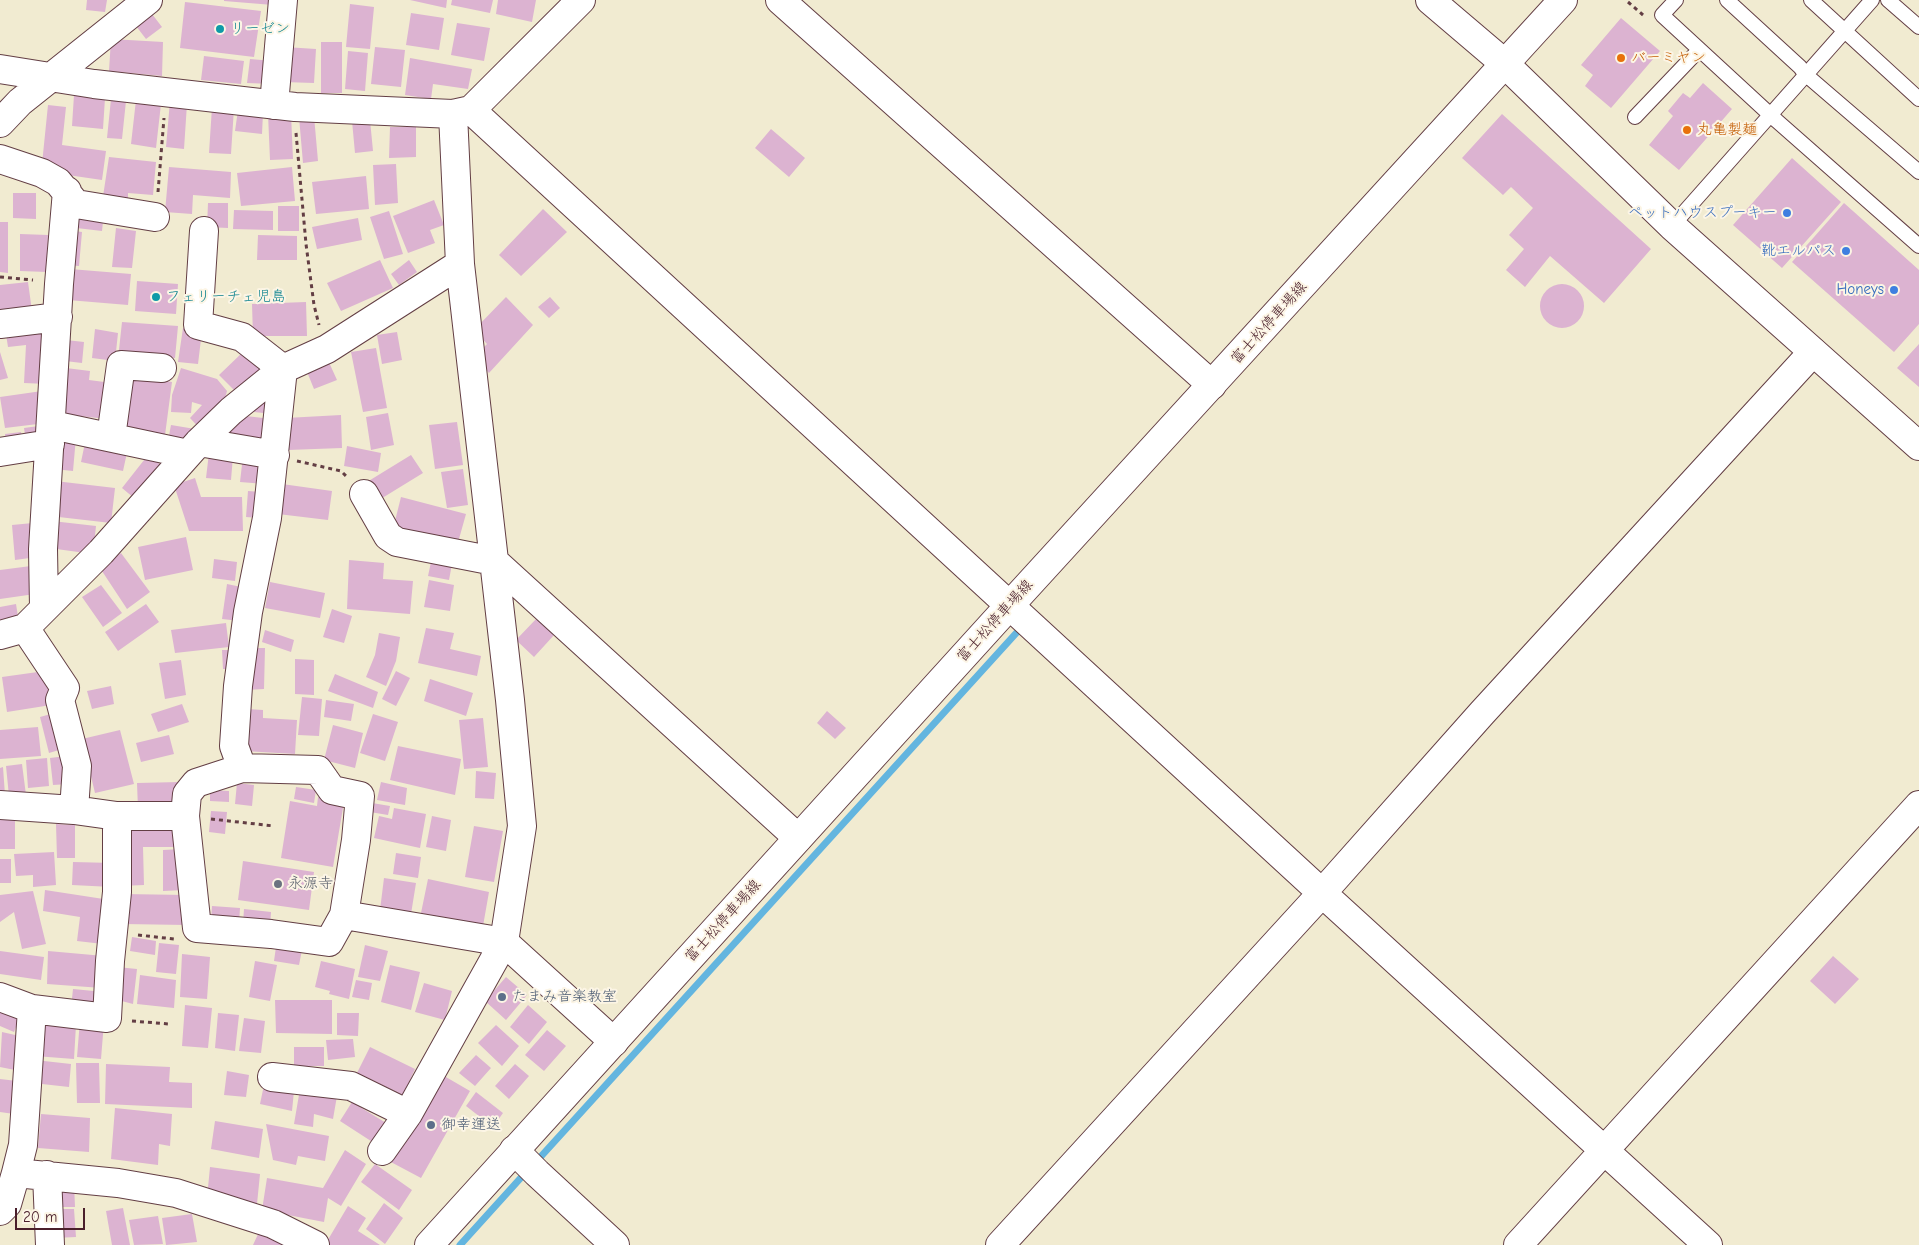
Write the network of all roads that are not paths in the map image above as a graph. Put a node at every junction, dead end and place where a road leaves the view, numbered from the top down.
1 (148, 0) edge
2 (283, 0) edge
3 (581, 0) edge
4 (780, 0) edge
5 (1430, 0) edge
6 (1563, 0) edge
7 (1676, 0) edge
8 (1727, 0) edge
9 (1811, 0) edge
10 (1860, 0) edge
11 (1872, 0) edge
12 (1888, 0) edge
13 (1919, 27) edge
14 (1841, 28) junction
15 (1699, 50) junction
16 (1504, 63) junction
17 (0, 69) edge
18 (1802, 71) junction
19 (51, 77) junction
20 (1919, 99) edge
21 (284, 106) junction
22 (1766, 111) junction
23 (462, 112) junction
24 (1635, 117) dead end
25 (0, 123) edge
26 (0, 159) edge
27 (1919, 172) edge
28 (67, 191) junction
29 (155, 217) road end
30 (1669, 223) junction
31 (204, 231) dead end
32 (1919, 246) edge
33 (460, 264) junction
34 (58, 317) junction
35 (0, 324) edge
36 (1813, 352) junction
37 (162, 368) dead end
38 (283, 368) junction
39 (1212, 385) junction
40 (51, 434) junction
41 (111, 437) junction
42 (1919, 446) edge
43 (193, 448) junction
44 (0, 452) edge
45 (274, 455) junction
46 (364, 494) road end
47 (494, 561) junction
48 (1010, 605) junction
49 (44, 607) junction
50 (12, 631) edge
51 (242, 768) junction
52 (1919, 805) edge
53 (0, 806) edge
54 (74, 810) junction
55 (117, 816) junction
56 (185, 816) junction
57 (798, 838) junction
58 (1322, 893) junction
59 (344, 915) junction
60 (504, 942) junction
61 (0, 997) edge
62 (32, 1010) junction
63 (614, 1042) junction
64 (272, 1077) dead end
65 (408, 1114) junction
66 (1604, 1151) junction
67 (382, 1152) dead end
68 (524, 1160) junction
69 (16, 1173) junction
70 (47, 1175) junction
71 (0, 1211) edge
72 (50, 1245) edge
73 (315, 1245) edge
74 (430, 1245) edge
75 (615, 1245) edge
76 (1000, 1245) edge
77 (1518, 1245) edge
78 (1708, 1245) edge

1 - 19 street
2 - 21 street
3 - 23 street
4 - 39 street
5 - 16 street
6 - 16 street, 富士松停車場線
7 - 15 lane
8 - 18 lane
9 - 14 lane
10 - 14 lane
11 - 14 lane
12 - 13 lane
14 - 18 lane
14 - 20 lane
15 - 22 lane
15 - 24 lane
16 - 30 street
16 - 39 street, 富士松停車場線
17 - 19 street
18 - 22 lane
18 - 27 lane
19 - 21 street
19 - 25 street
21 - 23 street
22 - 30 lane
22 - 32 lane
23 - 33 street
23 - 48 street
26 - 28 street
28 - 29 street
28 - 34 street
30 - 36 street
31 - 38 street
33 - 38 street
33 - 47 street
34 - 35 street
34 - 40 street
36 - 42 street
36 - 58 street
37 - 41 street
38 - 43 street
38 - 45 street
39 - 48 street, 富士松停車場線
40 - 41 street
40 - 44 street
40 - 49 street
41 - 43 street
43 - 45 street
43 - 49 street
45 - 51 street
46 - 47 street
47 - 57 street
47 - 60 street
48 - 57 street, 富士松停車場線
48 - 58 street
49 - 50 street
50 - 54 street
51 - 56 street
51 - 59 street
52 - 66 street
53 - 54 street
54 - 55 street
55 - 56 street
55 - 62 street
56 - 59 street
57 - 63 street, 富士松停車場線
58 - 66 street
58 - 76 street
59 - 60 street
60 - 63 street
60 - 65 street
61 - 62 street
62 - 69 street
63 - 68 street, 富士松停車場線
64 - 65 street
65 - 67 street
66 - 77 street
66 - 78 street
68 - 74 street, 富士松停車場線
68 - 75 street
69 - 70 street
69 - 71 street
70 - 72 street
70 - 73 street

